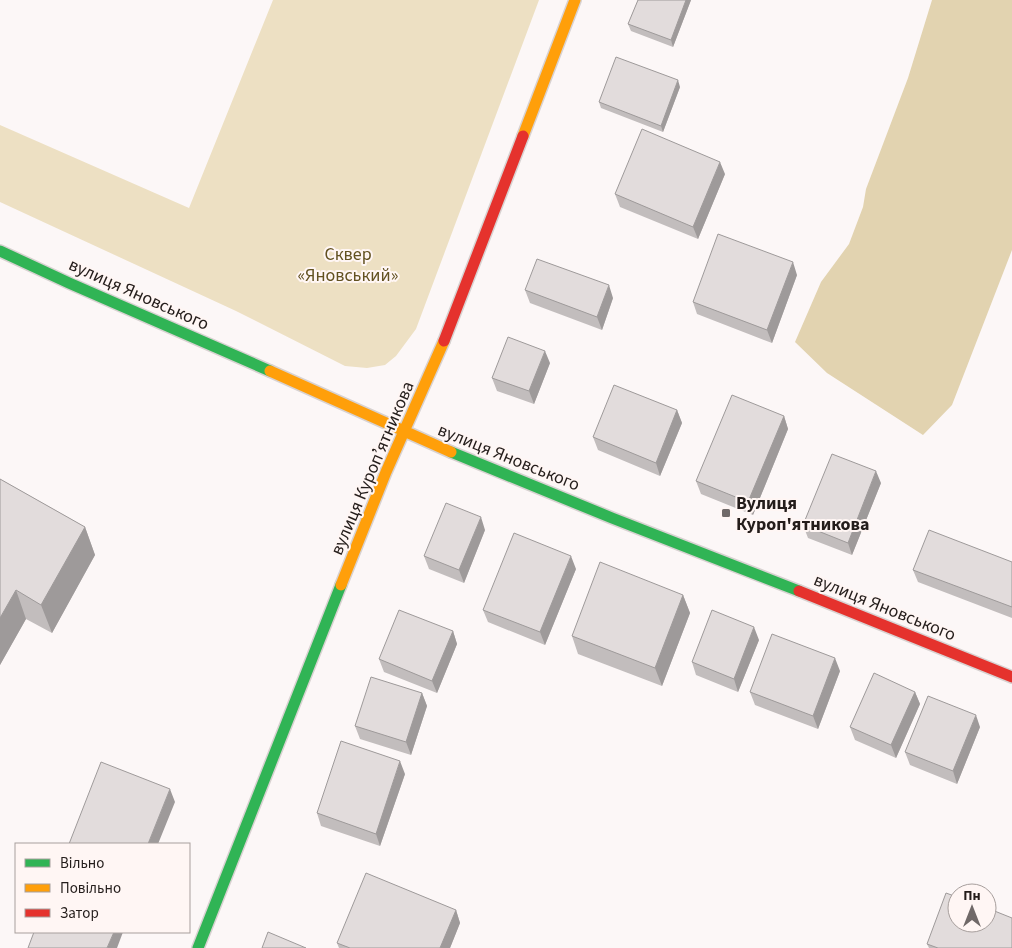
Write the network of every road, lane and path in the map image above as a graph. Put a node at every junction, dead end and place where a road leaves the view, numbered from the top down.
1 (575, 0) edge
2 (0, 251) edge
3 (404, 432) junction
4 (1012, 678) edge
5 (198, 948) edge

1 - 3 main road, вулиця Куропʼятникова
2 - 3 main road, вулиця Яновського
3 - 4 main road, вулиця Яновського
3 - 5 main road, вулиця Куропʼятникова

